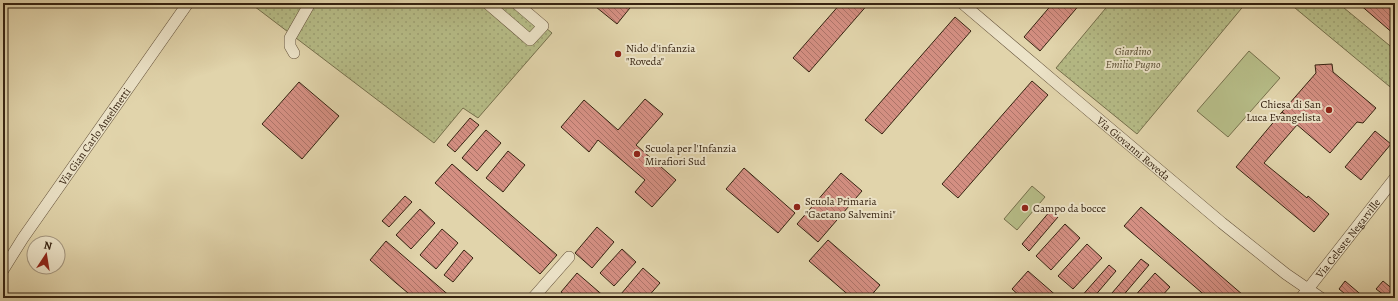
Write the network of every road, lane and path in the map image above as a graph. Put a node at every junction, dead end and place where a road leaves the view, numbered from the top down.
1 (188, 3) edge
2 (310, 3) edge
3 (487, 3) edge
4 (516, 3) edge
5 (962, 3) edge
6 (294, 53) dead end
7 (1395, 178) edge
8 (569, 257) dead end
9 (3, 270) edge
10 (1308, 289) junction
11 (533, 298) edge
12 (1301, 298) edge
13 (1321, 298) edge

1 - 9 street, Via Gian Carlo Anselmetti
2 - 6 street
3 - 4 street
5 - 10 street, Via Giovanni Roveda
7 - 10 street, Via Celeste Negarville
8 - 11 street
10 - 12 street, Via Celeste Negarville
10 - 13 street, Via Giovanni Roveda

